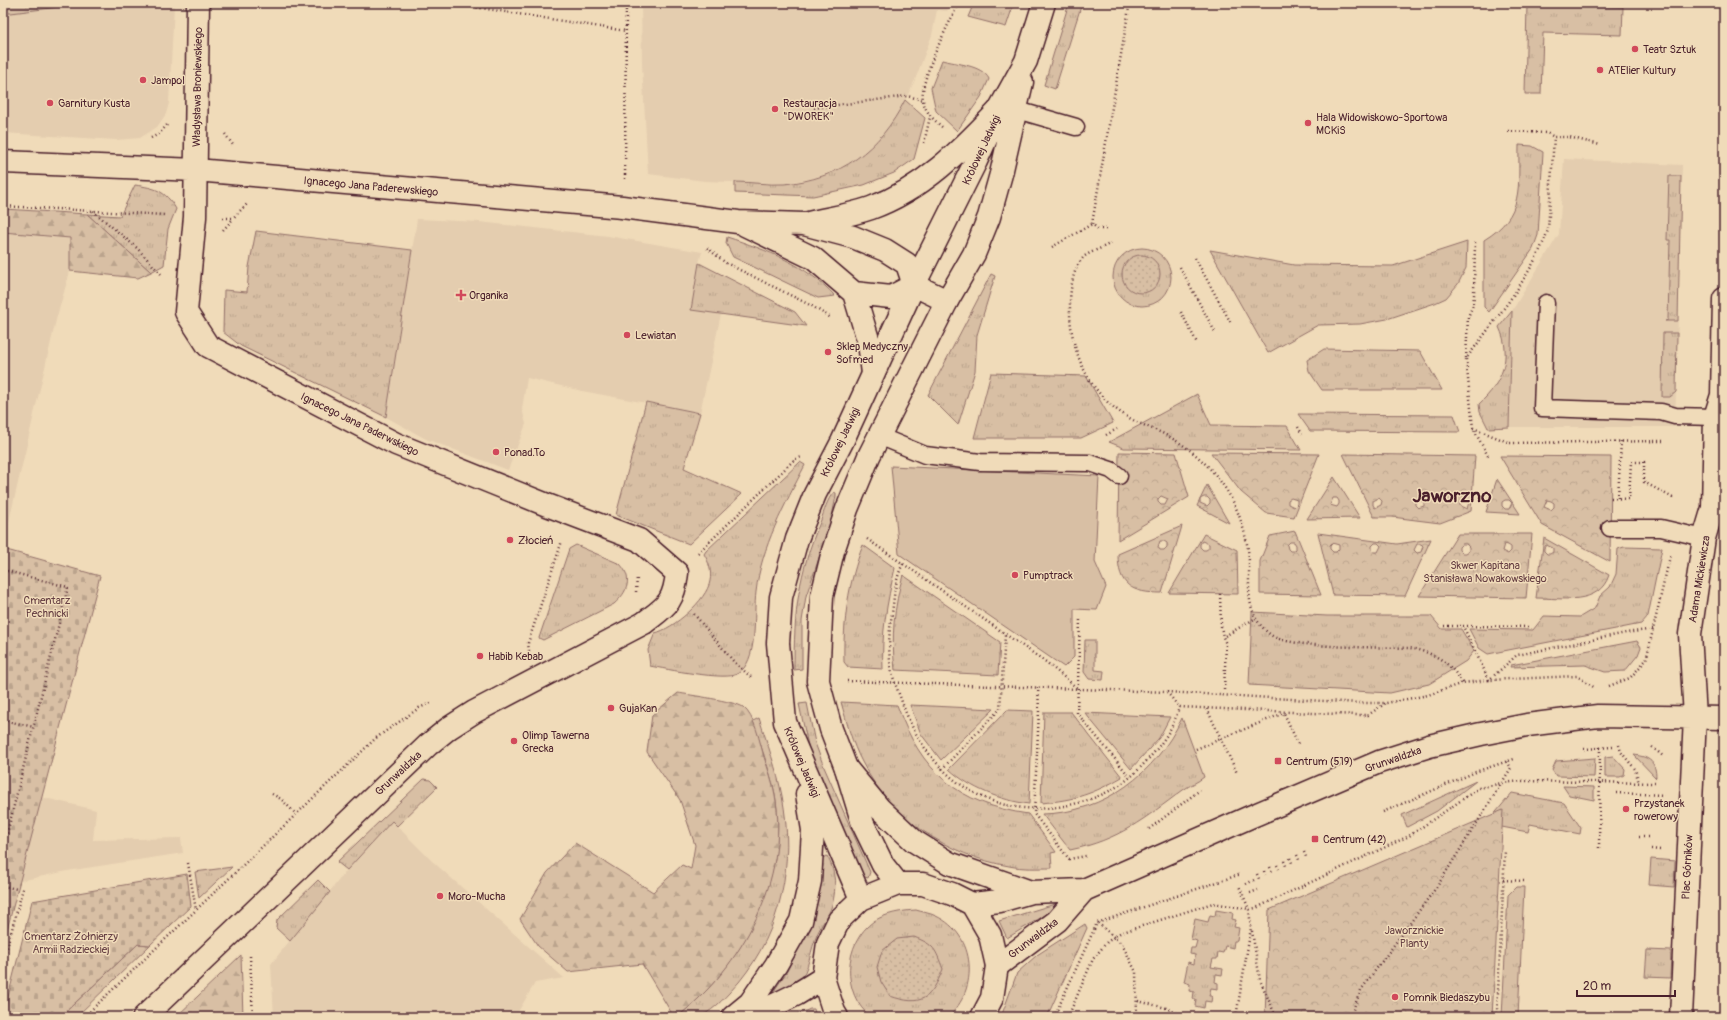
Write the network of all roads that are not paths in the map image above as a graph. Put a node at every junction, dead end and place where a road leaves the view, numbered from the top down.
1 (198, 3) edge
2 (1044, 3) edge
3 (1009, 109) junction
4 (1076, 127) dead end
5 (3, 162) edge
6 (196, 170) junction
7 (738, 222) junction
8 (804, 224) junction
9 (914, 285) junction
10 (854, 293) junction
11 (1724, 299) edge
12 (947, 301) junction
13 (1546, 303) dead end
14 (873, 374) junction
15 (1715, 417) junction
16 (879, 436) junction
17 (1119, 476) dead end
18 (1610, 528) dead end
19 (1704, 538) junction
20 (677, 574) joint
21 (1696, 717) junction
22 (1724, 718) edge
23 (801, 763) junction
24 (846, 768) junction
25 (898, 884) junction
26 (1084, 890) junction
27 (1031, 892) junction
28 (861, 899) junction
29 (972, 904) junction
30 (997, 966) junction
31 (823, 978) junction
32 (1681, 1016) edge
33 (144, 1017) edge
34 (733, 1017) edge
35 (750, 1017) edge
36 (838, 1017) edge
37 (982, 1017) edge

1 - 6 street, Władysława Broniewskiego
2 - 3 street, Królowej Jadwigi
3 - 4 lane
3 - 8 street, Ignacego Jana Paderewskiego
3 - 9 street, Królowej Jadwigi
3 - 12 street
5 - 6 street, Ignacego Jana Paderewskiego
6 - 7 street, Ignacego Jana Paderewskiego
6 - 20 street, Ignacego Jana Paderwskiego
7 - 8 street, Ignacego Jana Paderewskiego
7 - 10 street, Ignacego Jana Paderewskiego
8 - 9 street, Ignacego Jana Paderewskiego
9 - 10 street
9 - 12 street
9 - 14 street, Królowej Jadwigi
10 - 14 street
11 - 15 street, Adama Mickiewicza
12 - 16 street
13 - 15 lane
14 - 23 street, Królowej Jadwigi
15 - 19 street, Adama Mickiewicza
16 - 17 lane
16 - 24 street
18 - 19 lane
19 - 21 street, Adama Mickiewicza
20 - 33 street, Grunwaldzka
21 - 22 street, Grunwaldzka
21 - 26 street, Grunwaldzka
21 - 32 street, Plac Górników
23 - 28 street, Królowej Jadwigi
23 - 34 street
24 - 25 street
24 - 27 street
25 - 28 street
25 - 29 street
26 - 27 street, Grunwaldzka
26 - 30 street, Grunwaldzka
27 - 29 street, Grunwaldzka
28 - 31 street
29 - 30 street
30 - 37 street
31 - 35 street
31 - 36 street

